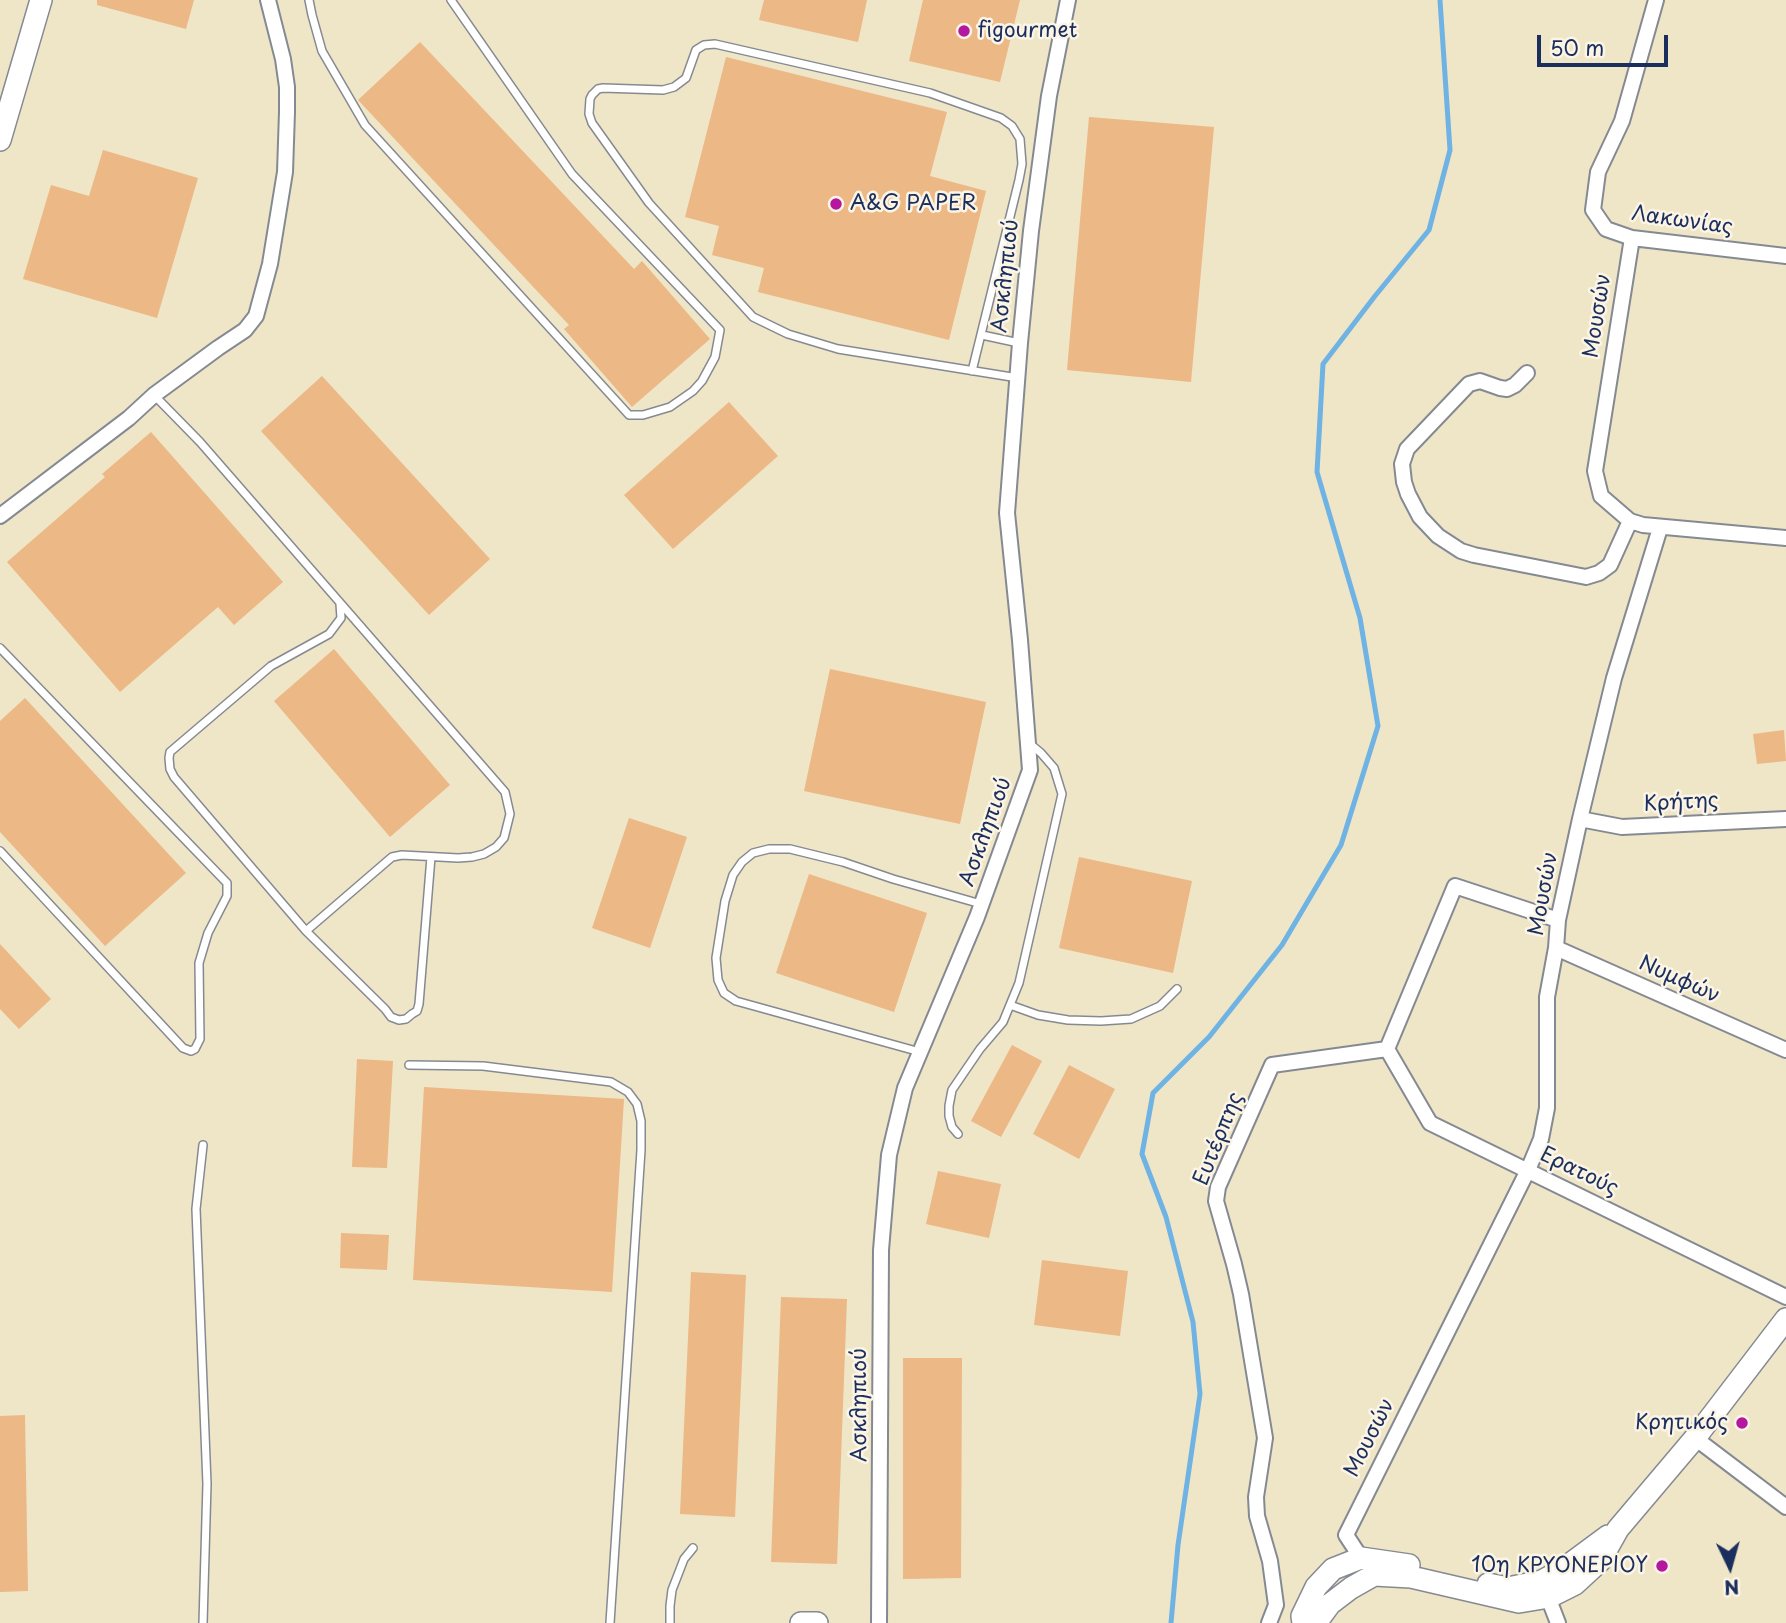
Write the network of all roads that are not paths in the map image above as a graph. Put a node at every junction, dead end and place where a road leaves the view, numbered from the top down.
1 (41, 0) edge
2 (268, 0) edge
3 (309, 0) edge
4 (451, 0) edge
5 (1068, 0) edge
6 (1656, 0) edge
7 (0, 140) edge
8 (1632, 238) junction
9 (1786, 256) edge
10 (982, 335) junction
11 (1020, 343) junction
12 (972, 371) junction
13 (1527, 373) dead end
14 (1018, 378) junction
15 (154, 395) junction
16 (0, 516) edge
17 (1630, 521) junction
18 (1660, 528) junction
19 (1786, 538) edge
20 (340, 603) junction
21 (0, 648) edge
22 (1028, 743) junction
23 (1580, 819) junction
24 (1786, 819) edge
25 (0, 851) edge
26 (431, 857) junction
27 (982, 904) junction
28 (1558, 920) junction
29 (306, 931) junction
30 (1556, 948) junction
31 (1178, 989) dead end
32 (1010, 1005) junction
33 (1387, 1049) junction
34 (1786, 1050) edge
35 (920, 1052) junction
36 (409, 1065) dead end
37 (958, 1134) dead end
38 (203, 1145) dead end
39 (1528, 1170) junction
40 (1786, 1297) edge
41 (1786, 1319) edge
42 (1695, 1438) junction
43 (1786, 1507) edge
44 (693, 1548) dead end
45 (1360, 1558) junction
46 (1546, 1589) junction
47 (203, 1623) edge
48 (610, 1623) edge
49 (670, 1623) edge
50 (801, 1623) edge
51 (817, 1623) edge
52 (879, 1623) edge
53 (1269, 1623) edge
54 (1303, 1623) edge
55 (1316, 1623) edge
56 (1558, 1623) edge

1 - 7 main road
2 - 15 street
3 - 4 lane
5 - 11 street, Ασκληπιού
6 - 8 street, Λακωνίας
8 - 9 street, Λακωνίας
8 - 17 street, Μουσών
10 - 11 lane
10 - 12 lane
10 - 12 lane
11 - 14 street, Ασκληπιού
12 - 14 lane
13 - 17 street
14 - 22 street, Ασκληπιού
15 - 16 street
15 - 20 lane
17 - 18 street, Μουσών
18 - 19 street
18 - 23 street, Μουσών
20 - 26 lane
20 - 29 lane
21 - 25 lane
22 - 27 street, Ασκληπιού
22 - 32 lane
23 - 24 street, Κρήτης
23 - 28 street, Μουσών
26 - 29 lane
26 - 29 lane
27 - 35 street, Ασκληπιού
27 - 35 lane
28 - 30 street, Μουσών
28 - 33 street
30 - 34 street, Νυμφών
30 - 39 street, Μουσών
31 - 32 lane
32 - 37 lane
33 - 39 street, Ερατούς
33 - 53 street, Ευτέρπης
35 - 52 street, Ασκληπιού
36 - 48 lane
38 - 47 lane
39 - 40 street, Ερατούς
39 - 45 street, Μουσών
41 - 42 main road
42 - 43 street
42 - 46 main road
44 - 49 lane
45 - 46 main road
45 - 54 main road
46 - 55 main road
46 - 56 street
50 - 51 main road

